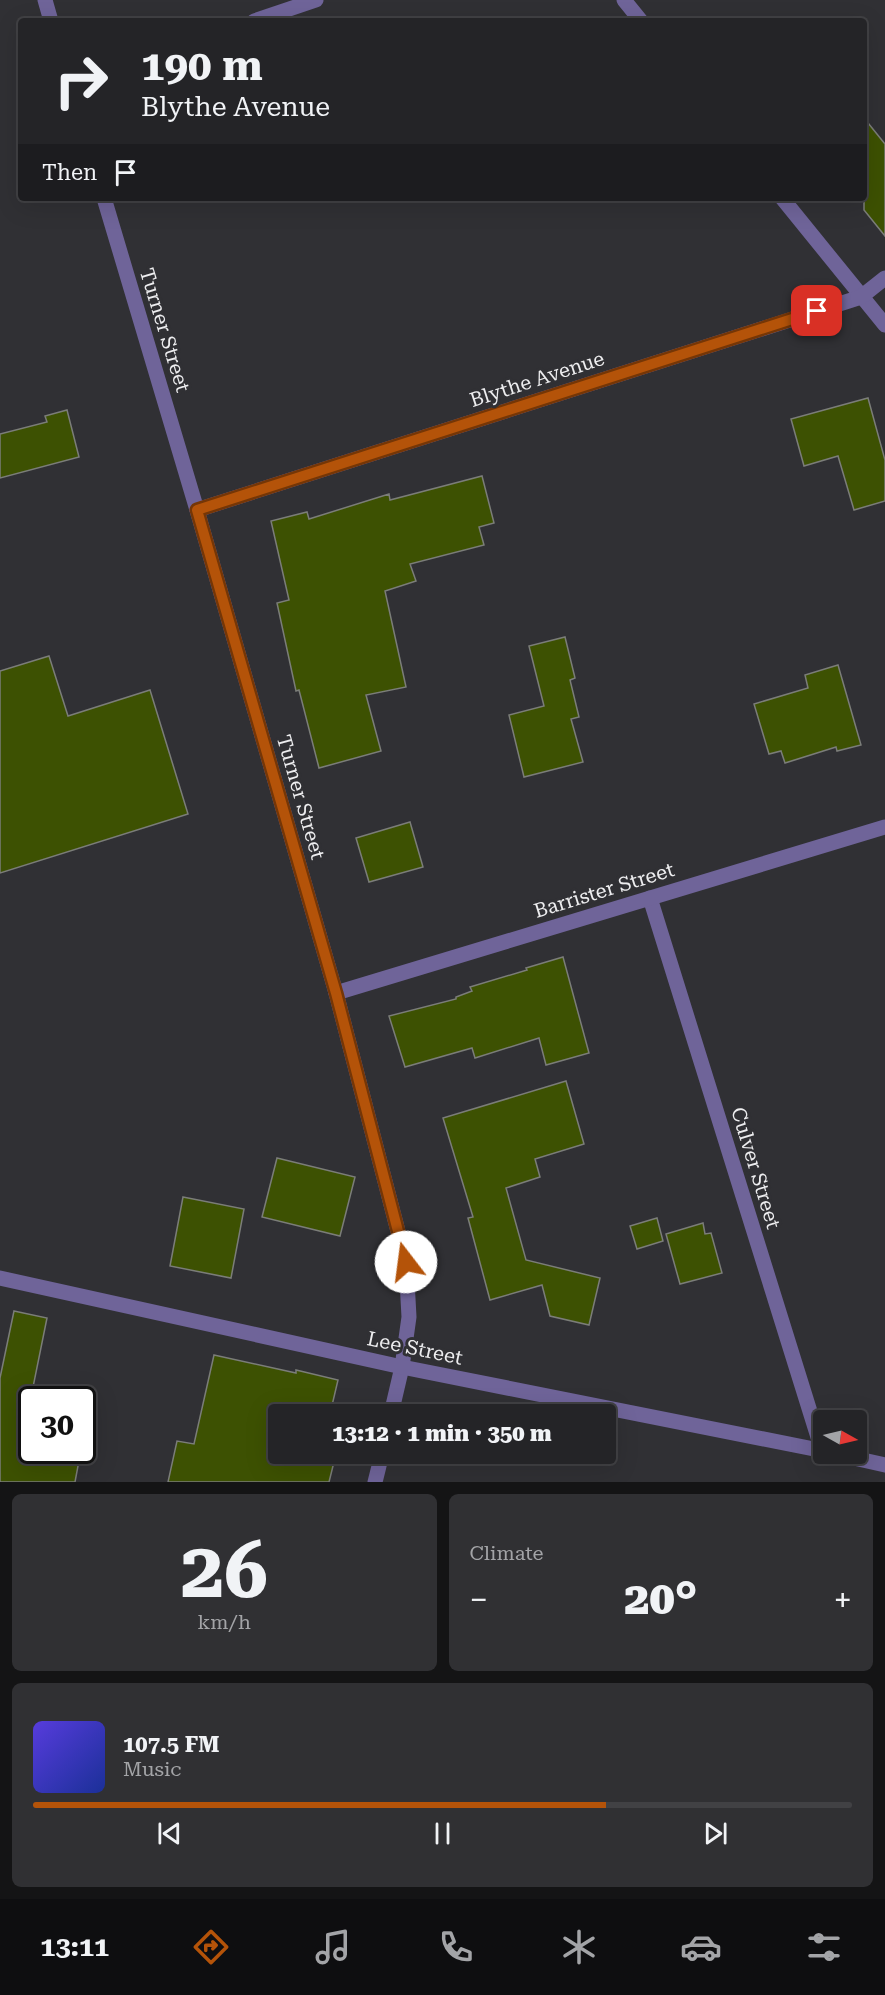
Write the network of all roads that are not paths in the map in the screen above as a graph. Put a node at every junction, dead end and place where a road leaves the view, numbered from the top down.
1 (45, 0) edge
2 (316, 0) edge
3 (624, 0) edge
4 (50, 18) edge
5 (263, 18) edge
6 (639, 18) edge
7 (105, 201) edge
8 (784, 201) edge
9 (885, 278) edge
10 (861, 297) junction
11 (885, 325) edge
12 (197, 510) junction
13 (885, 827) edge
14 (650, 898) junction
15 (336, 993) junction
16 (0, 1278) edge
17 (402, 1367) junction
18 (393, 1404) edge
19 (814, 1410) edge
20 (813, 1449) edge
21 (867, 1461) edge
22 (380, 1464) edge
23 (885, 1465) edge
24 (375, 1482) edge

1 - 4 street
2 - 5 street
3 - 6 street
7 - 12 street, Turner Street
8 - 10 street
9 - 10 street, Blythe Avenue
10 - 11 street
10 - 12 street, Blythe Avenue
12 - 15 street, Turner Street
13 - 14 street, Barrister Street
14 - 15 street, Barrister Street
14 - 19 street, Culver Street
15 - 17 street, Turner Street
16 - 17 street, Lee Street
17 - 18 street, Turner Street
17 - 20 street, Lee Street
21 - 23 street, Lee Street
22 - 24 street

